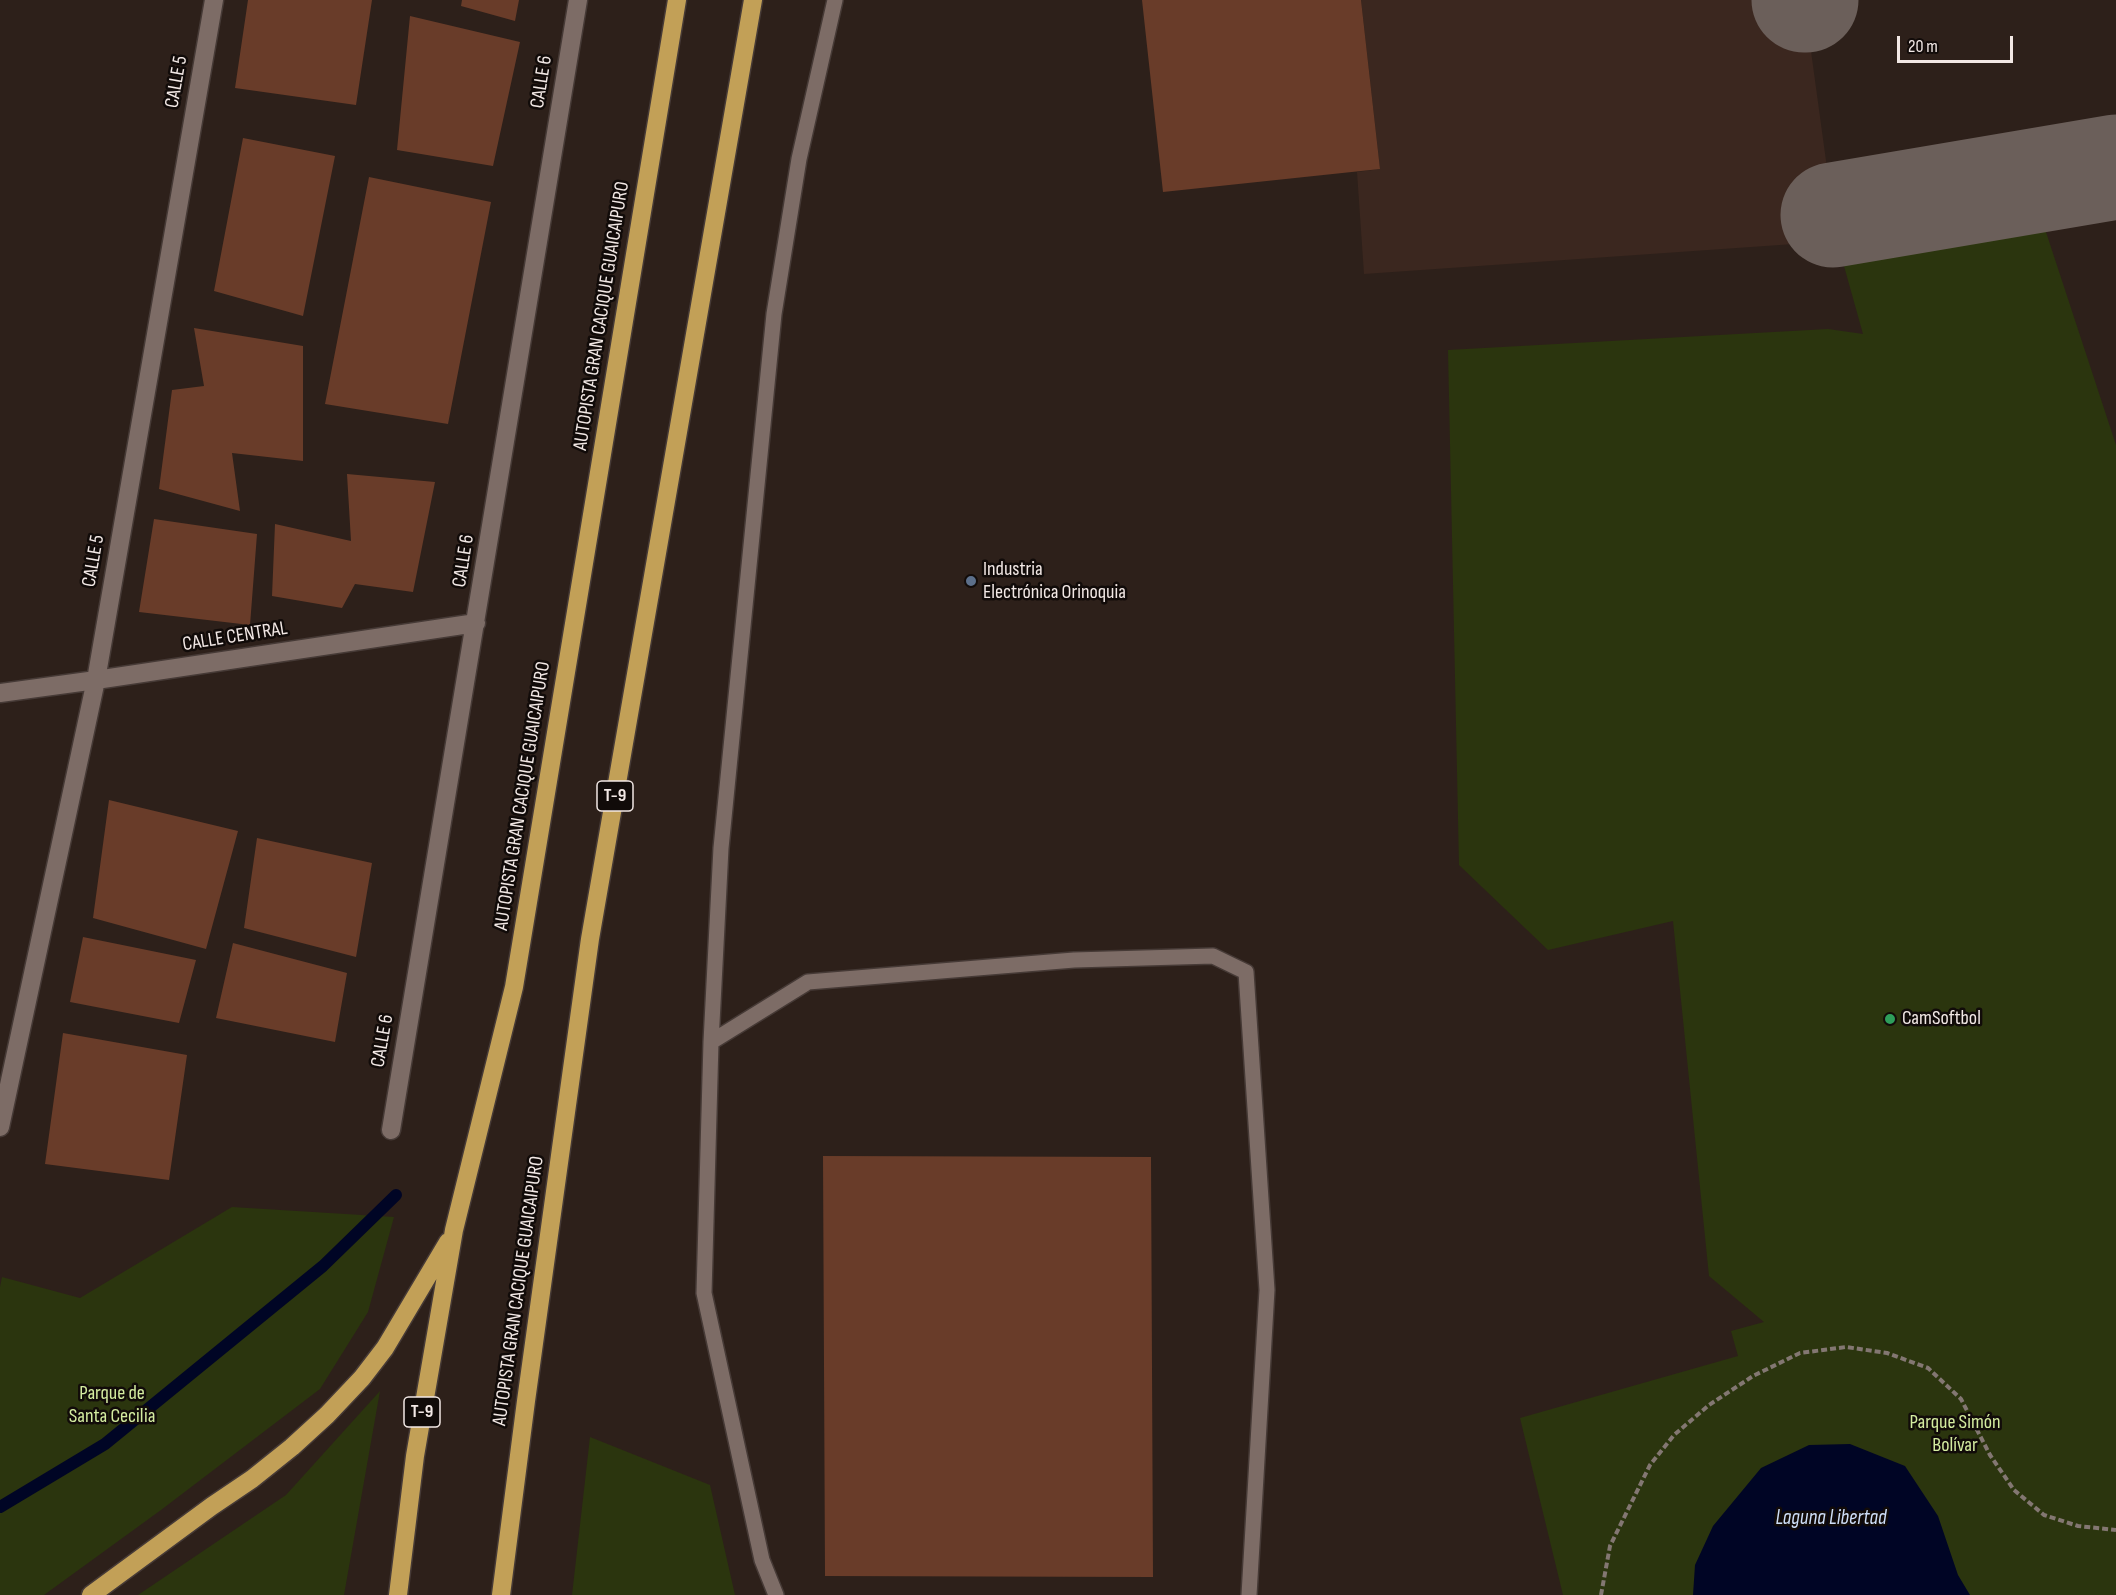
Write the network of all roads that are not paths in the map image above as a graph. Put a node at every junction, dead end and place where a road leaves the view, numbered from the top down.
1 (214, 0) edge
2 (578, 0) edge
3 (677, 0) edge
4 (753, 0) edge
5 (835, 0) edge
6 (476, 623) junction
7 (96, 680) junction
8 (0, 693) edge
9 (711, 1042) junction
10 (0, 1127) edge
11 (391, 1130) dead end
12 (454, 1230) junction
13 (91, 1595) edge
14 (398, 1595) edge
15 (501, 1595) edge
16 (776, 1595) edge
17 (1249, 1595) edge

1 - 7 street, CALLE 5
2 - 6 street, CALLE 6
3 - 12 highway, AUTOPISTA GRAN CACIQUE GUAICAIPURO / T-9
4 - 15 highway, AUTOPISTA GRAN CACIQUE GUAICAIPURO / T-9
5 - 9 lane
6 - 7 street, CALLE CENTRAL
6 - 11 street, CALLE 6
7 - 8 street, CALLE CENTRAL
7 - 10 street, CALLE 5
9 - 16 lane
9 - 17 lane
12 - 13 highway
12 - 14 highway, AUTOPISTA GRAN CACIQUE GUAICAIPURO / T-9

